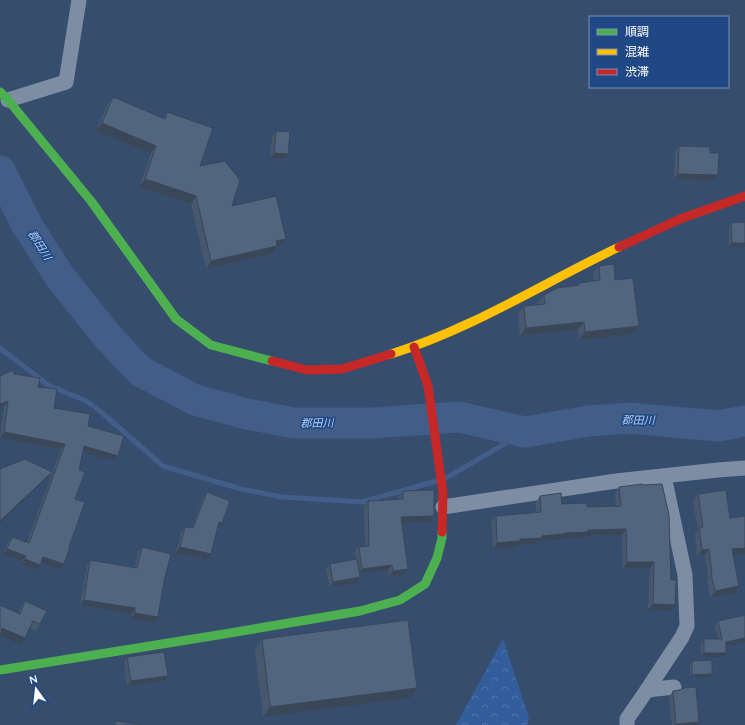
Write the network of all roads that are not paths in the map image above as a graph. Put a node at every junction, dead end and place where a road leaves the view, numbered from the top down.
1 (79, 0) edge
2 (4, 96) edge
3 (745, 196) edge
4 (414, 347) junction
5 (745, 468) edge
6 (664, 476) junction
7 (443, 500) junction
8 (0, 670) edge
9 (674, 687) dead end
10 (647, 690) junction
11 (627, 725) edge

1 - 2 street
2 - 4 street
3 - 4 street
4 - 7 street
5 - 6 street
6 - 7 street
6 - 10 street
7 - 8 street
9 - 10 street
10 - 11 street

